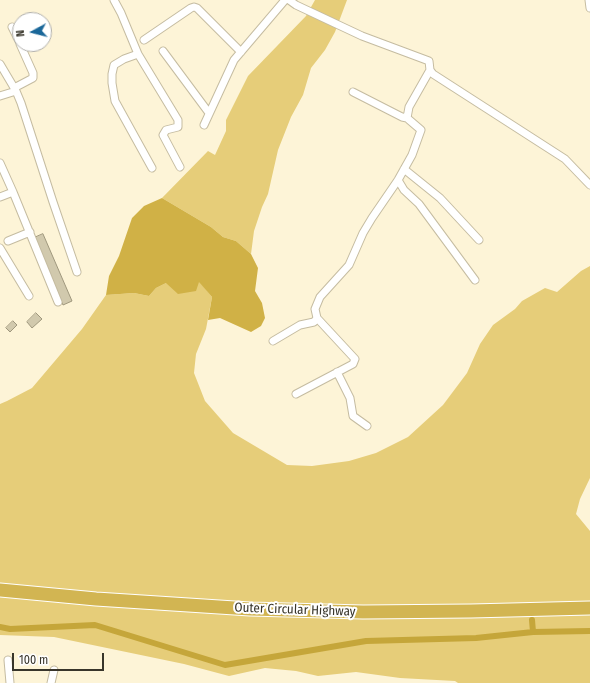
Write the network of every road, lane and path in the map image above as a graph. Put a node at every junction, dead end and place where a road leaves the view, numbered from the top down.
1 (114, 0) edge
2 (285, 0) edge
3 (289, 0) edge
4 (589, 0) edge
5 (590, 8) edge
6 (144, 40) dead end
7 (163, 51) dead end
8 (24, 52) edge
9 (242, 52) junction
10 (138, 54) junction
11 (0, 64) edge
12 (430, 70) junction
13 (15, 89) junction
14 (353, 92) dead end
15 (0, 96) edge
16 (209, 113) junction
17 (407, 118) junction
18 (204, 125) dead end
19 (0, 163) edge
20 (180, 167) dead end
21 (152, 168) dead end
22 (404, 169) junction
23 (398, 180) junction
24 (590, 185) edge
25 (14, 192) junction
26 (0, 197) edge
27 (30, 232) junction
28 (479, 240) dead end
29 (8, 242) dead end
30 (0, 248) edge
31 (77, 272) dead end
32 (475, 280) dead end
33 (29, 296) dead end
34 (58, 302) dead end
35 (317, 318) junction
36 (273, 341) dead end
37 (337, 372) junction
38 (296, 394) dead end
39 (367, 426) dead end
40 (0, 582) edge
41 (0, 590) edge
42 (590, 600) edge
43 (590, 608) edge
44 (8, 660) dead end
45 (54, 670) dead end
46 (10, 683) edge
47 (52, 683) edge

1 - 10 street
2 - 9 street
3 - 12 street
4 - 5 street
6 - 9 street
7 - 16 street
8 - 13 street
9 - 16 street
10 - 20 street
10 - 21 street
11 - 13 street
12 - 17 street
12 - 24 street
13 - 15 street
13 - 31 street
14 - 17 street
16 - 18 street
17 - 22 street
19 - 25 street
22 - 23 street
22 - 28 street
23 - 32 street
23 - 35 street
25 - 26 street
25 - 27 street
27 - 29 street
27 - 34 street
30 - 33 street
35 - 36 street
35 - 37 street
37 - 38 street
37 - 39 street
40 - 42 highway, Outer Circular Highway
41 - 43 highway, Outer Circular Highway
44 - 46 street
45 - 47 street

